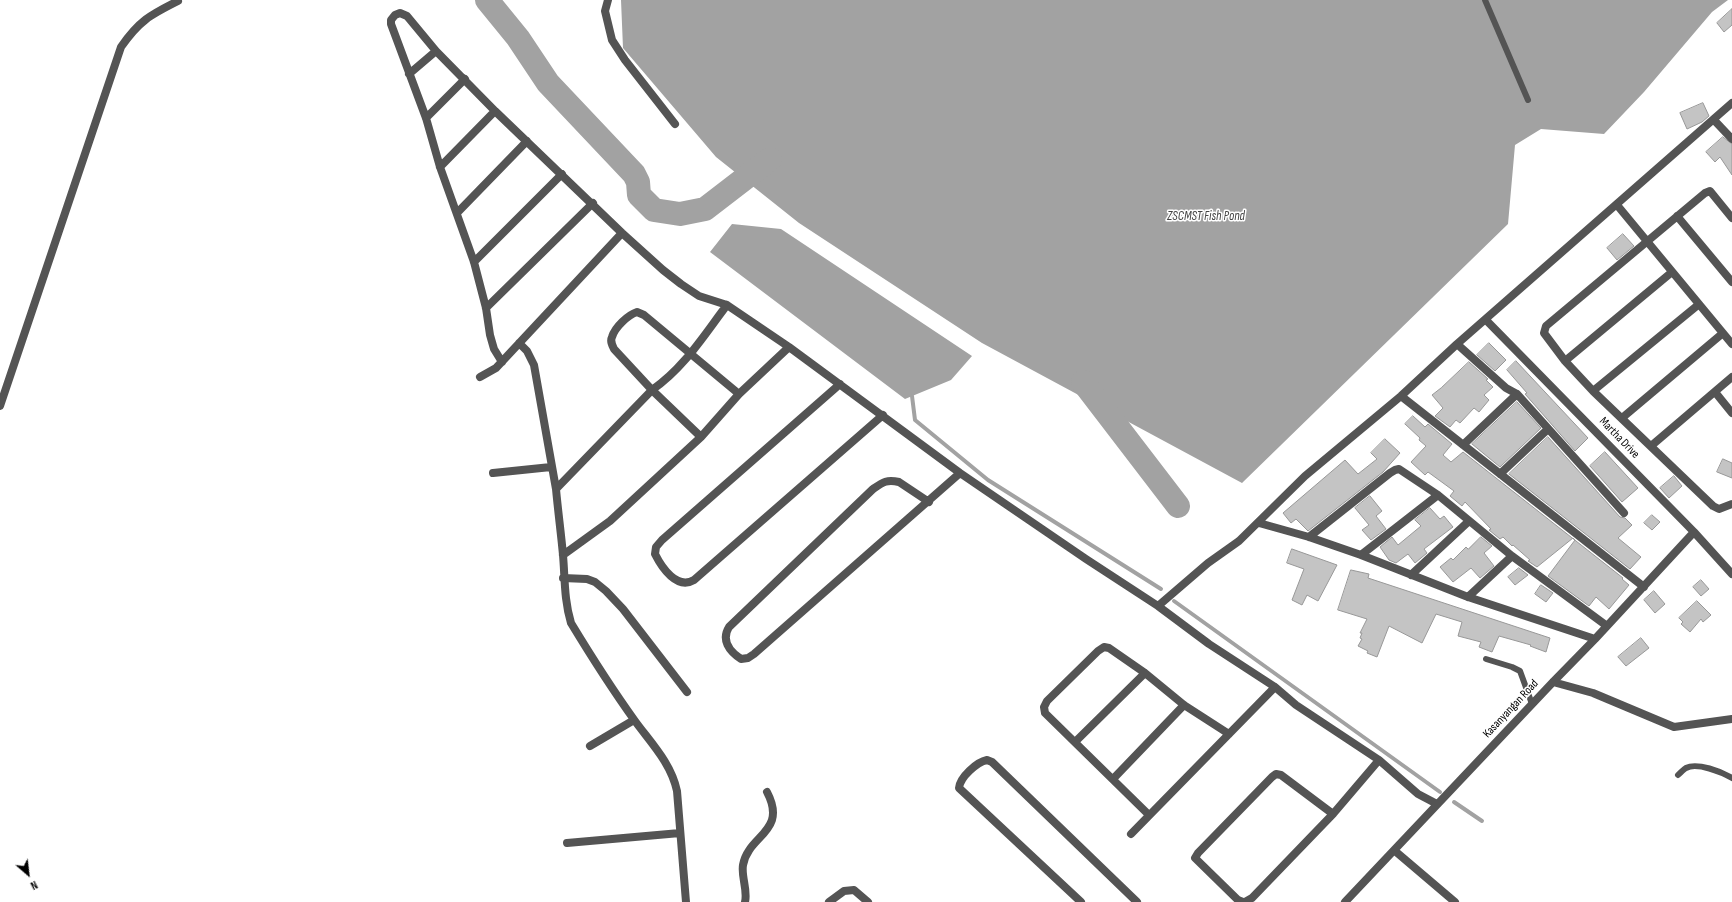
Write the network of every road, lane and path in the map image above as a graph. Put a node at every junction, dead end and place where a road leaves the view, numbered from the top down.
1 (608, 0) edge
2 (1485, 0) edge
3 (178, 1) edge
4 (436, 51) junction
5 (410, 74) junction
6 (465, 79) junction
7 (1528, 100) dead end
8 (1732, 103) edge
9 (495, 111) junction
10 (426, 118) junction
11 (1714, 120) junction
12 (675, 124) dead end
13 (1732, 139) edge
14 (527, 141) junction
15 (440, 167) junction
16 (562, 174) junction
17 (593, 204) junction
18 (1617, 205) junction
19 (457, 213) junction
20 (1677, 216) junction
21 (1732, 218) edge
22 (622, 233) junction
23 (1646, 242) junction
24 (474, 262) junction
25 (1672, 272) junction
26 (1732, 282) edge
27 (727, 305) junction
28 (1698, 305) junction
29 (486, 308) junction
30 (1486, 320) junction
31 (1723, 333) junction
32 (519, 343) junction
33 (1457, 344) junction
34 (1732, 344) edge
35 (789, 347) junction
36 (690, 354) junction
37 (1566, 361) junction
38 (502, 362) junction
39 (480, 377) dead end
40 (1732, 377) edge
41 (840, 384) junction
42 (652, 390) junction
43 (1593, 390) junction
44 (1715, 392) junction
45 (739, 394) junction
46 (1517, 394) junction
47 (1401, 396) junction
48 (0, 406) edge
49 (1732, 413) edge
50 (883, 416) junction
51 (1622, 418) junction
52 (1548, 428) junction
53 (702, 437) junction
54 (1463, 445) junction
55 (1650, 446) junction
56 (551, 467) junction
57 (493, 472) dead end
58 (960, 473) junction
59 (1500, 474) junction
60 (556, 489) junction
61 (1438, 495) junction
62 (929, 502) junction
63 (1732, 504) edge
64 (1624, 513) dead end
65 (1469, 521) junction
66 (1259, 523) junction
67 (1694, 532) junction
68 (1309, 537) junction
69 (1361, 555) junction
70 (563, 556) junction
71 (1512, 556) junction
72 (1732, 574) edge
73 (1411, 575) junction
74 (563, 578) junction
75 (1644, 587) junction
76 (1468, 597) junction
77 (1158, 606) junction
78 (1607, 626) junction
79 (1595, 639) junction
80 (1486, 659) dead end
81 (1145, 673) junction
82 (1553, 682) junction
83 (1275, 687) junction
84 (687, 692) dead end
85 (1532, 704) junction
86 (1184, 705) junction
87 (1732, 719) edge
88 (634, 720) junction
89 (1229, 734) junction
90 (1075, 742) junction
91 (590, 746) dead end
92 (1379, 760) junction
93 (1678, 775) dead end
94 (1732, 778) edge
95 (1112, 779) junction
96 (767, 792) dead end
97 (1437, 804) junction
98 (1333, 814) junction
99 (1149, 815) junction
100 (680, 833) junction
101 (1131, 834) dead end
102 (566, 843) dead end
103 (1395, 851) junction
104 (1351, 900) edge
105 (686, 902) edge
106 (745, 902) edge
107 (829, 902) edge
108 (868, 902) edge
109 (1081, 902) edge
110 (1137, 902) edge
111 (1244, 902) edge
112 (1455, 902) edge

1 - 12 street
2 - 7 lane
3 - 48 street
4 - 5 street
4 - 5 street
4 - 6 street
5 - 10 street
6 - 9 street
6 - 10 street
8 - 11 street
9 - 14 street
9 - 15 street
10 - 15 street
11 - 13 street
11 - 18 street
14 - 16 street
14 - 19 street
15 - 19 street
16 - 17 street
16 - 24 street
17 - 22 street
17 - 29 street
18 - 23 street
18 - 30 street
19 - 24 street
20 - 21 street
20 - 23 street
20 - 26 street
22 - 27 street
22 - 32 street
23 - 25 street
23 - 37 street
24 - 29 street
25 - 28 street
25 - 37 street
27 - 35 street
27 - 36 street
28 - 31 street
28 - 43 street
29 - 38 street
30 - 33 street
30 - 67 street, Martha Drive
31 - 34 street
31 - 51 street
32 - 38 street
32 - 56 street
33 - 46 street
33 - 47 street
35 - 41 street
35 - 45 street
36 - 42 street
36 - 42 street
36 - 45 street
37 - 43 street
38 - 39 street
40 - 44 street
41 - 50 street
41 - 50 street
42 - 53 street
42 - 60 street
43 - 51 street
44 - 49 street
44 - 55 street
45 - 53 street
46 - 52 street
46 - 54 street
47 - 54 street
47 - 66 street
50 - 58 street
51 - 55 street
52 - 59 street
52 - 64 street
53 - 70 street
54 - 59 street
55 - 63 street
56 - 57 street
56 - 60 street
58 - 62 street
58 - 77 street
59 - 75 street
60 - 70 street
61 - 65 street
61 - 68 street
61 - 69 street
62 - 62 street
65 - 71 street
65 - 73 street
66 - 68 street
66 - 77 street
67 - 72 street, Martha Drive
67 - 75 street, Kasanyangan Road
68 - 69 street
69 - 73 street
70 - 74 street
71 - 76 street
71 - 78 street
73 - 76 street
74 - 84 street
74 - 88 street
75 - 78 street, Kasanyangan Road
76 - 79 street
77 - 83 street
78 - 79 street, Kasanyangan Road
79 - 82 street, Kasanyangan Road
80 - 85 lane
81 - 86 street
81 - 90 street
81 - 90 street
82 - 85 street, Kasanyangan Road
82 - 87 street
83 - 89 street
83 - 92 street
85 - 97 street, Kasanyangan Road
86 - 89 street
86 - 95 street
88 - 91 street
88 - 100 street
89 - 99 street
90 - 95 street
92 - 97 street
92 - 98 street
93 - 94 lane
95 - 99 street
96 - 106 street
97 - 103 street, Kasanyangan Road
98 - 111 street
98 - 111 street
99 - 101 street
100 - 102 street
100 - 105 street
103 - 104 street, Kasanyangan Road
103 - 112 street
107 - 108 street
109 - 110 street

